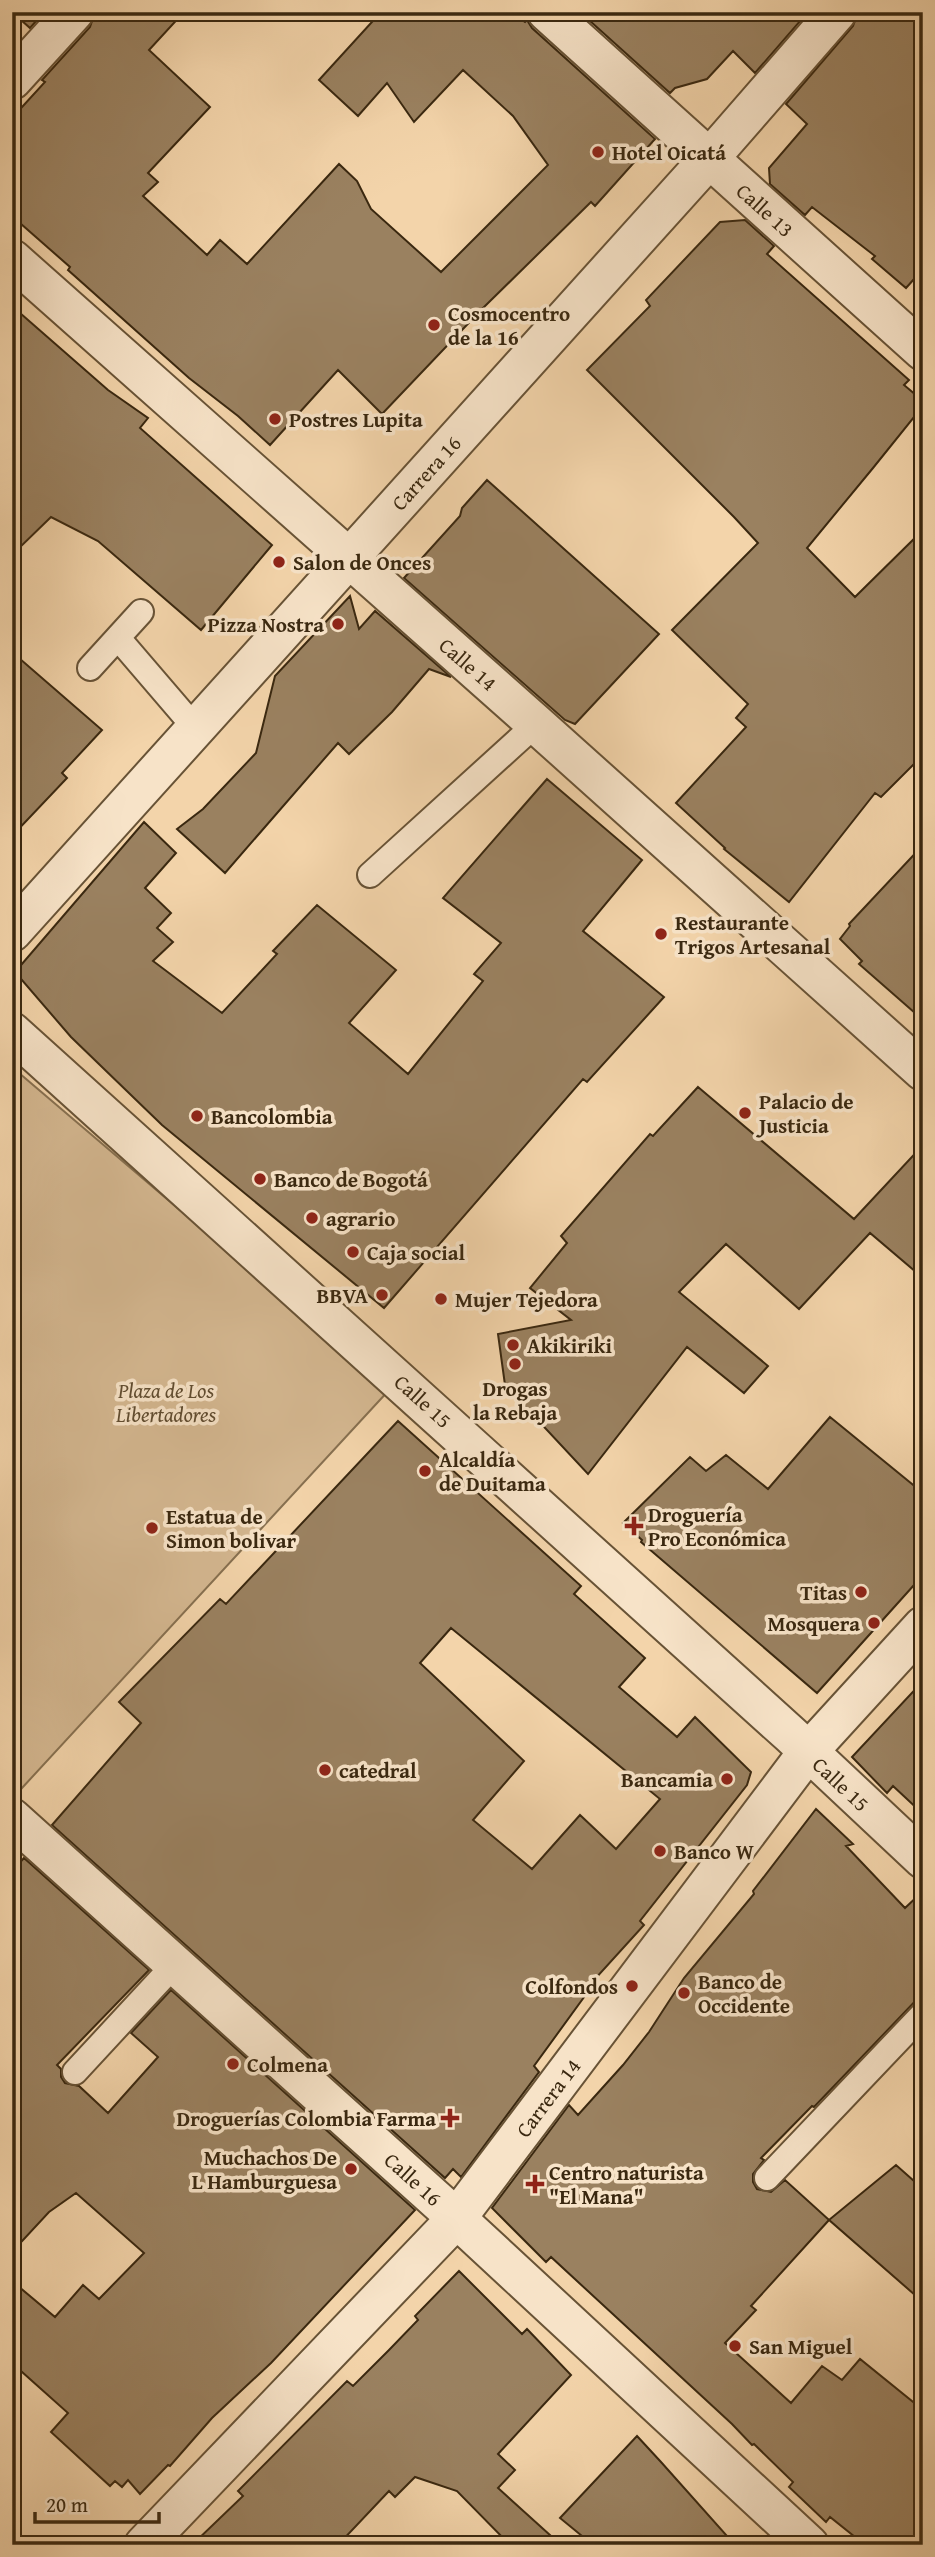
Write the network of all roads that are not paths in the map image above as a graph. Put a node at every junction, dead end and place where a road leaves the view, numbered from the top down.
1 (74, 12) edge
2 (547, 12) edge
3 (837, 12) edge
4 (12, 80) edge
5 (708, 160) junction
6 (12, 259) edge
7 (923, 351) edge
8 (349, 558) junction
9 (141, 612) dead end
10 (118, 638) junction
11 (90, 668) dead end
12 (536, 723) junction
13 (196, 729) junction
14 (370, 875) dead end
15 (12, 932) edge
16 (12, 1032) edge
17 (923, 1071) edge
18 (923, 1626) edge
19 (807, 1753) junction
20 (12, 1818) edge
21 (923, 1859) edge
22 (175, 1964) junction
23 (923, 2014) edge
24 (75, 2072) dead end
25 (767, 2178) dead end
26 (456, 2219) junction
27 (144, 2545) edge
28 (809, 2545) edge

1 - 4 street
2 - 5 street, Calle 13
3 - 5 street, Carrera 16
5 - 7 street, Calle 13
5 - 8 street, Carrera 16
6 - 8 street, Calle 14
8 - 12 street, Calle 14
8 - 13 street, Carrera 16
9 - 10 lane
10 - 11 lane
10 - 13 lane
12 - 14 lane
12 - 17 street, Calle 14
13 - 15 street, Carrera 16
16 - 19 street, Calle 15
18 - 19 street, Carrera 14
19 - 21 street, Calle 15
19 - 26 street, Carrera 14
20 - 22 street, Calle 16
22 - 24 lane
22 - 26 street, Calle 16
23 - 25 lane
26 - 27 street, Carrera 14
26 - 28 street, Calle 16

